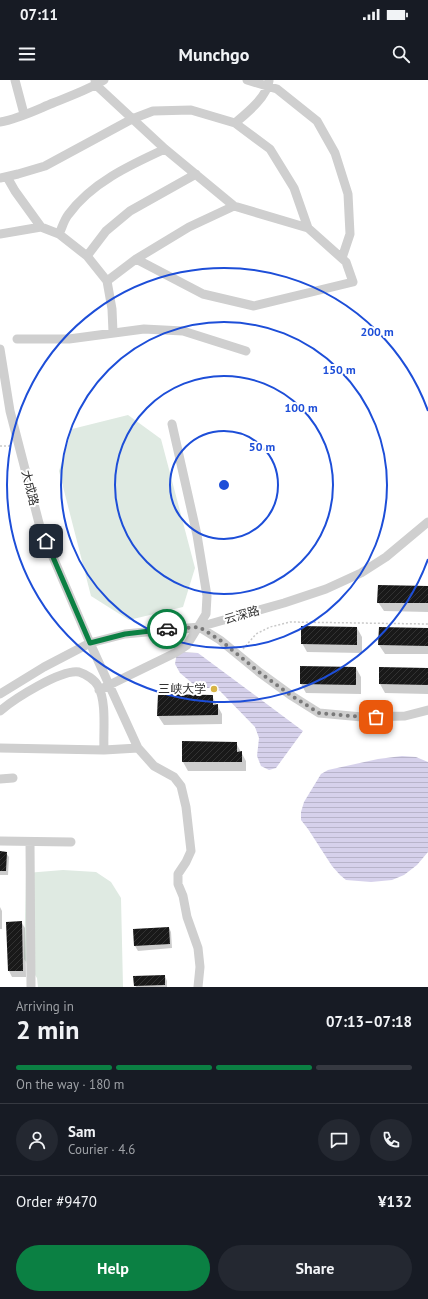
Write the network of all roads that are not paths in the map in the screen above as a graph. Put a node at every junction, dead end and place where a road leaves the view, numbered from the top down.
1 (15, 80) edge
2 (104, 80) edge
3 (247, 80) edge
4 (95, 83) edge
5 (268, 83) edge
6 (24, 114) junction
7 (132, 119) junction
8 (0, 122) edge
9 (235, 122) junction
10 (165, 149) junction
11 (196, 174) junction
12 (3, 177) edge
13 (234, 206) junction
14 (41, 227) junction
15 (308, 228) junction
16 (0, 234) edge
17 (59, 234) junction
18 (87, 256) junction
19 (342, 258) junction
20 (136, 259) junction
21 (107, 281) junction
22 (113, 332) junction
23 (17, 339) dead end
24 (0, 349) edge
25 (246, 351) dead end
26 (3, 390) edge
27 (172, 424) dead end
28 (428, 522) edge
29 (199, 627) junction
30 (90, 643) junction
31 (109, 685) junction
32 (99, 690) junction
33 (0, 694) edge
34 (428, 710) edge
35 (0, 711) edge
36 (0, 748) edge
37 (138, 748) junction
38 (104, 750) junction
39 (13, 778) dead end
40 (0, 779) edge
41 (0, 841) edge
42 (30, 842) junction
43 (71, 842) dead end
44 (31, 986) dead end
45 (198, 987) edge

1 - 6 street
2 - 4 street
3 - 5 street
4 - 6 street
4 - 7 street
5 - 9 street
5 - 19 street
6 - 8 street
7 - 9 street
7 - 10 street
7 - 12 street
9 - 15 street
10 - 11 street
10 - 17 street
11 - 13 street
11 - 18 street
12 - 14 street
13 - 15 street
13 - 20 street
14 - 16 street
14 - 17 street
15 - 19 street
17 - 18 street
18 - 21 street
19 - 20 street
20 - 21 street
21 - 22 street
22 - 23 street
22 - 25 street
24 - 26 street, 大成路
26 - 30 street, 大成路
27 - 29 street
28 - 29 street, 云深路
29 - 30 street, 云深路
29 - 31 street
29 - 34 street
30 - 31 street, 大成路
30 - 33 street, 云深路
31 - 32 street
31 - 37 street, 大成路
32 - 35 street
32 - 38 street
36 - 38 street
37 - 38 street
37 - 45 street, 大成路
39 - 40 street
41 - 42 street
42 - 43 street
42 - 44 street

